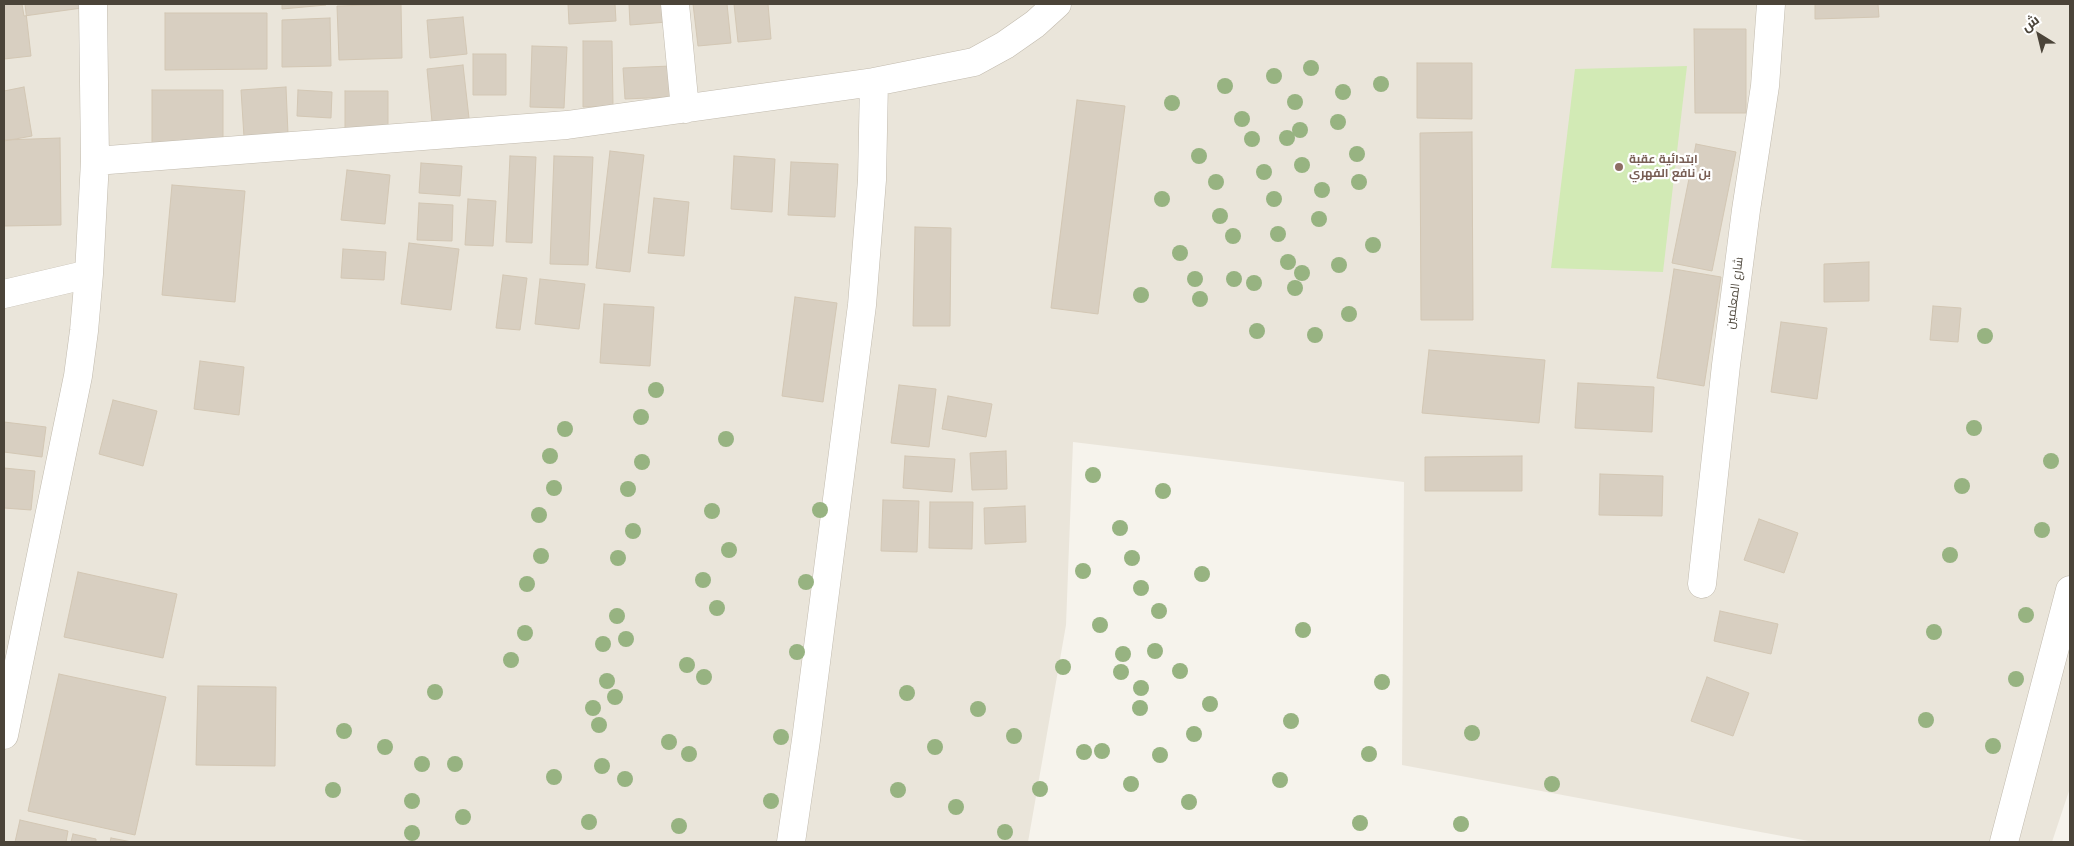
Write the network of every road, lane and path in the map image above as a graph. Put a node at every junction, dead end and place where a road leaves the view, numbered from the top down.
1 (93, 4) edge
2 (675, 4) edge
3 (1057, 4) edge
4 (1771, 4) edge
5 (874, 82) junction
6 (685, 109) junction
7 (95, 160) junction
8 (89, 274) junction
9 (4, 294) edge
10 (1702, 584) dead end
11 (2070, 590) edge
12 (4, 735) edge
13 (791, 842) edge
14 (2004, 842) edge

1 - 7 street
2 - 6 street
3 - 5 street
4 - 10 street, شارع المعلمين
5 - 6 street
5 - 13 street
6 - 7 street
7 - 8 street
8 - 9 street
8 - 12 street
11 - 14 street

